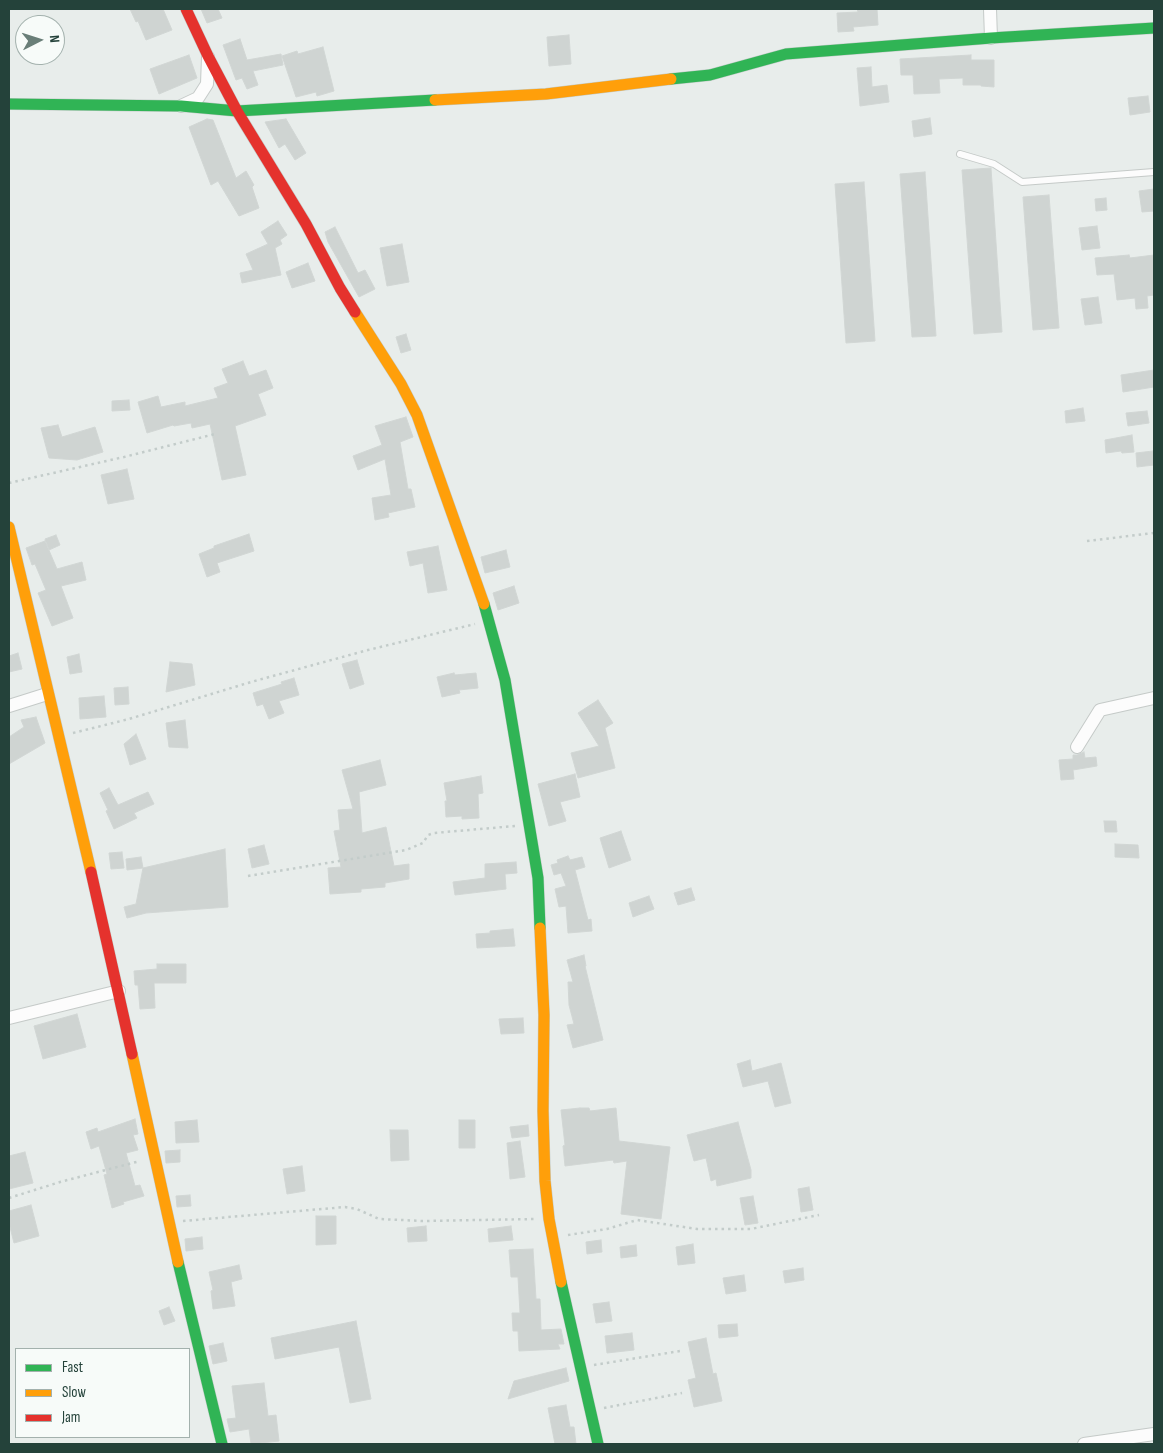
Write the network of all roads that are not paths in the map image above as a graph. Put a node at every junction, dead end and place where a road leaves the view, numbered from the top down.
1 (186, 9) edge
2 (990, 9) edge
3 (1154, 28) edge
4 (991, 38) junction
5 (208, 56) junction
6 (9, 104) edge
7 (181, 106) junction
8 (238, 111) junction
9 (960, 154) dead end
10 (1154, 172) edge
11 (9, 527) edge
12 (47, 694) junction
13 (1154, 698) edge
14 (9, 706) edge
15 (1077, 747) dead end
16 (119, 991) junction
17 (9, 1018) edge
18 (1154, 1434) edge
19 (222, 1444) edge
20 (598, 1444) edge
21 (1084, 1444) edge

1 - 5 street
2 - 4 street
3 - 4 street
4 - 8 street
5 - 7 street
5 - 8 street
6 - 7 street
7 - 8 street
8 - 20 street
9 - 10 lane
11 - 12 street
12 - 14 street
12 - 16 street
13 - 15 street
16 - 17 street
16 - 19 street
18 - 21 street

